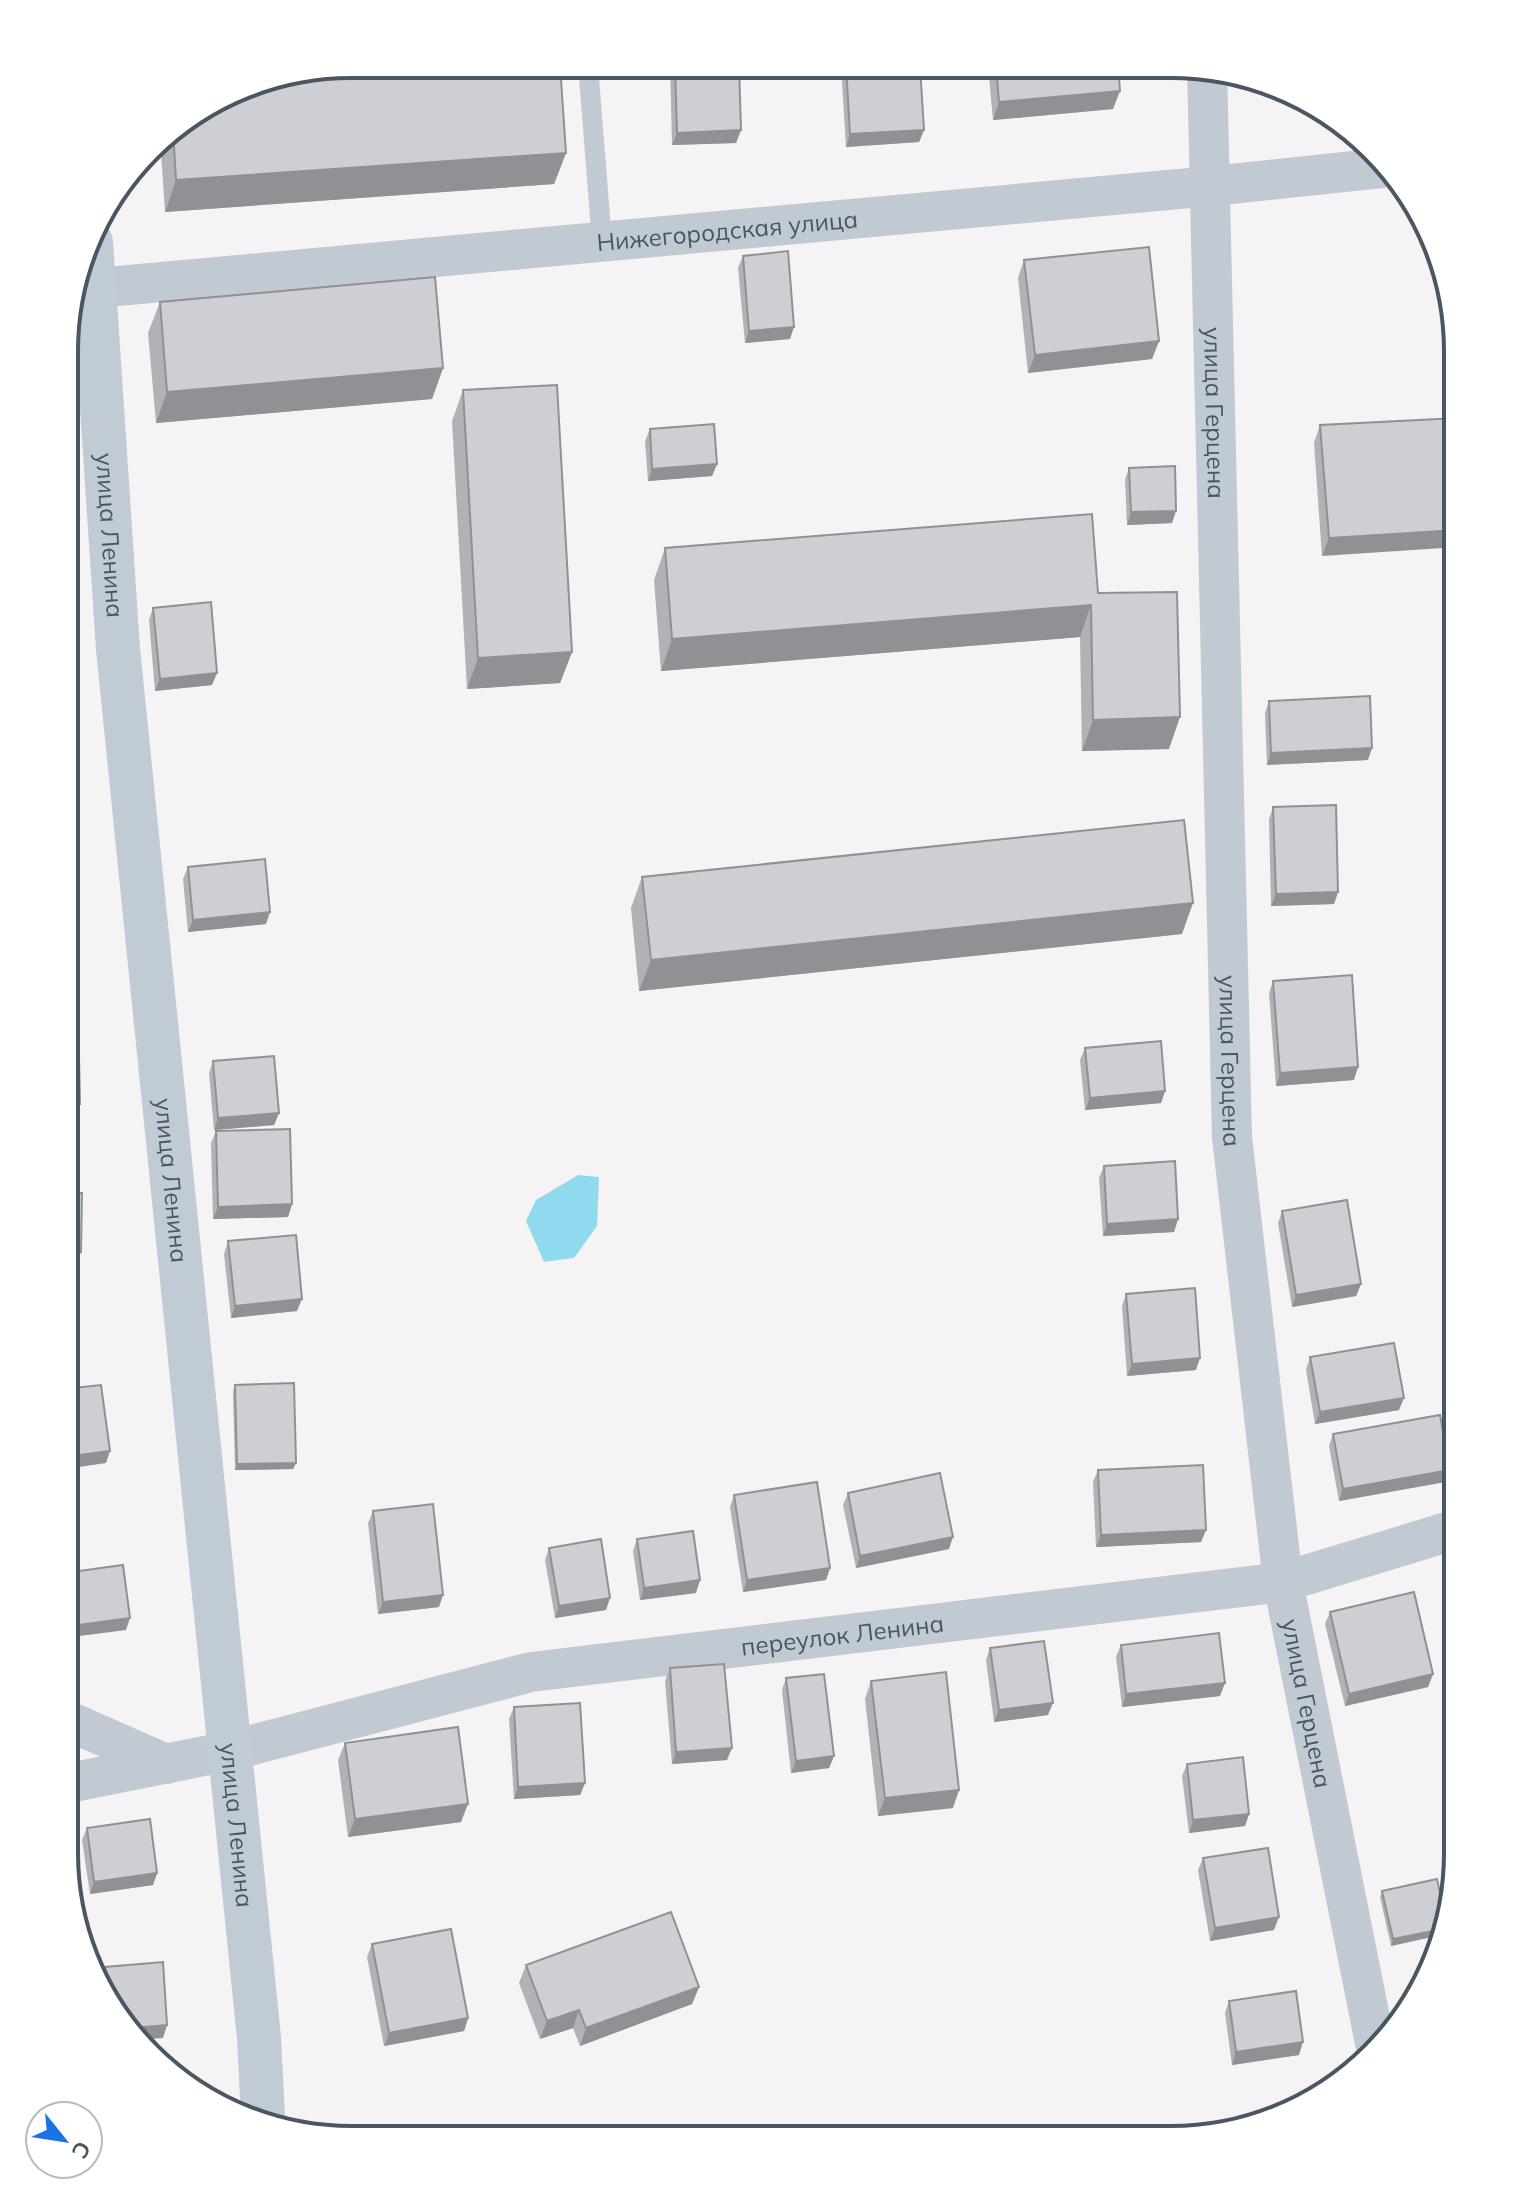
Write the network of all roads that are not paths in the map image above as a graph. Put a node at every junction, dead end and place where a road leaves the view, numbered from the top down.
1 (589, 79) edge
2 (1208, 80) edge
3 (1374, 169) edge
4 (1212, 186) junction
5 (602, 242) junction
6 (85, 289) edge
7 (84, 293) edge
8 (1443, 1533) edge
9 (1283, 1582) junction
10 (78, 1725) edge
11 (229, 1751) junction
12 (166, 1764) junction
13 (78, 1781) edge
14 (1374, 2035) edge
15 (263, 2111) edge

1 - 5 lane
2 - 4 street, улица Герцена
3 - 4 street, Нижегородская улица
4 - 5 street, Нижегородская улица
4 - 9 street, улица Герцена
5 - 6 street, Нижегородская улица
7 - 11 street, улица Ленина
8 - 9 street, переулок Ленина
9 - 11 street, переулок Ленина
9 - 14 street, улица Герцена
10 - 12 street
11 - 12 street, переулок Ленина
11 - 15 street, улица Ленина
12 - 13 street, переулок Ленина

